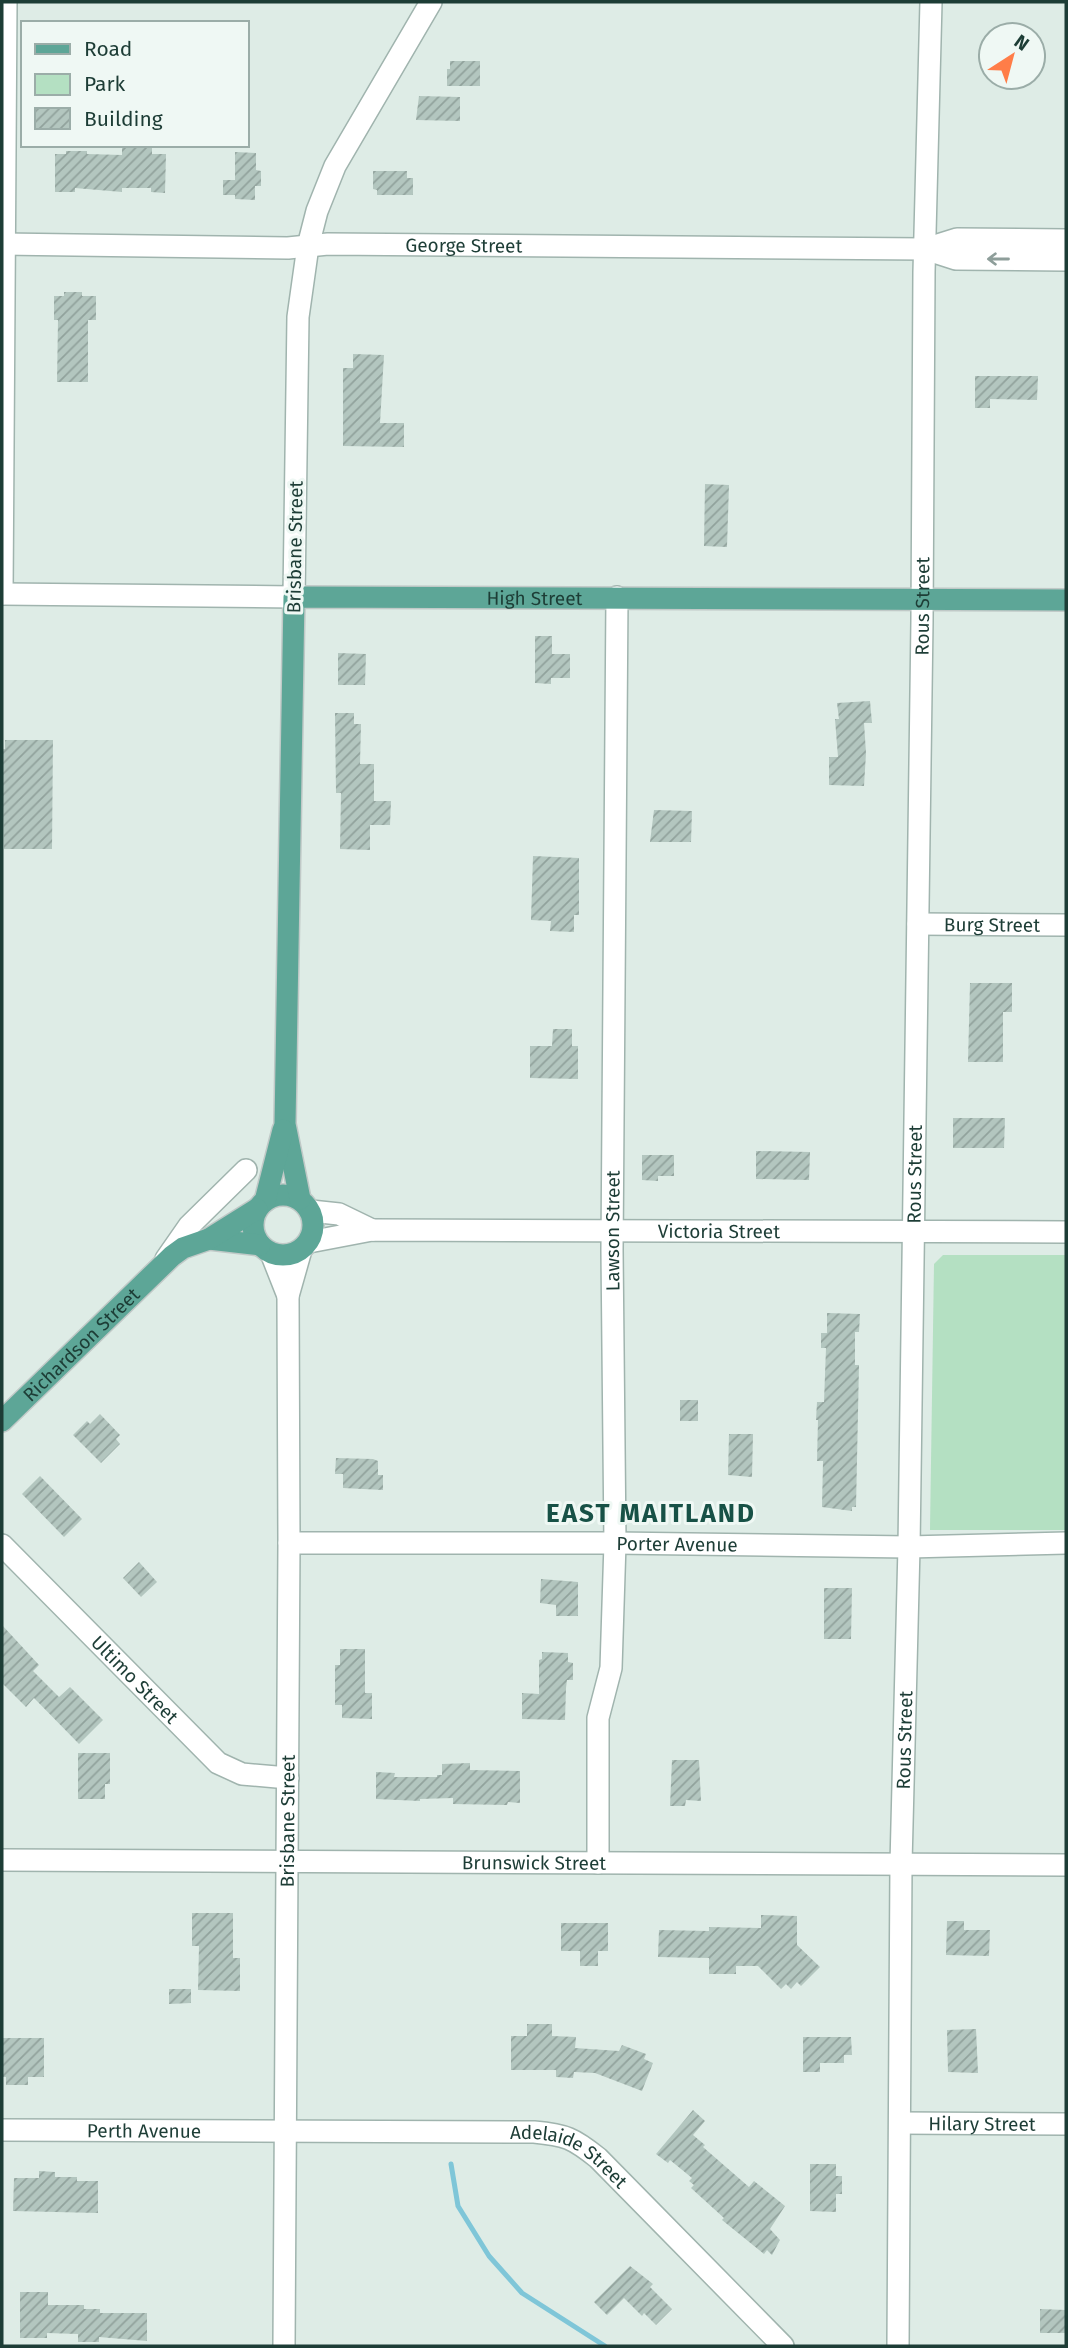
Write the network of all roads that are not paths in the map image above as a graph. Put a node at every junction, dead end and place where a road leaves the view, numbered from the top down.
1 (6, 2) edge
2 (431, 2) edge
3 (931, 2) edge
4 (1066, 240) edge
5 (2, 244) edge
6 (308, 246) junction
7 (925, 249) junction
8 (1066, 260) edge
9 (2, 594) edge
10 (294, 597) junction
11 (617, 597) junction
12 (922, 600) junction
13 (1066, 600) edge
14 (918, 924) junction
15 (1066, 925) edge
16 (285, 1124) junction
17 (246, 1170) dead end
18 (261, 1205) junction
19 (305, 1205) junction
20 (372, 1230) junction
21 (612, 1230) junction
22 (912, 1232) junction
23 (1066, 1232) edge
24 (209, 1239) junction
25 (305, 1246) junction
26 (265, 1249) junction
27 (160, 1266) junction
28 (288, 1296) junction
29 (2, 1421) edge
30 (289, 1543) junction
31 (615, 1543) junction
32 (1066, 1543) edge
33 (2, 1545) edge
34 (909, 1547) junction
35 (288, 1778) junction
36 (2, 1860) edge
37 (286, 1863) junction
38 (598, 1863) junction
39 (901, 1864) junction
40 (1066, 1865) edge
41 (900, 2123) junction
42 (1066, 2124) edge
43 (2, 2130) edge
44 (284, 2132) junction
45 (284, 2346) edge
46 (783, 2346) edge
47 (898, 2346) edge

1 - 5 street
2 - 6 street, Brisbane Street
3 - 7 street, Rous Street
4 - 7 street, George Street
5 - 6 street, George Street
5 - 9 street
6 - 7 street, George Street
6 - 10 street, Brisbane Street
8 -> 7 street, George Street
7 - 12 street, Rous Street
9 - 10 street, High Street
10 - 11 main road, High Street
10 - 16 main road, Brisbane Street
11 - 12 main road, High Street
11 - 21 street, Lawson Street
12 - 13 main road, High Street
12 - 14 street, Rous Street
14 - 15 street, Burg Street
14 - 22 street, Rous Street
16 - 18 main road, Brisbane Street
16 - 19 main road, Brisbane Street
17 - 27 street, Richardson Street
18 - 19 main road
18 - 24 main road, Richardson Street
18 - 26 main road
19 - 20 street, Victoria Street
19 - 25 main road
20 - 21 street, Victoria Street
20 - 25 street, Victoria Street
21 - 22 street, Victoria Street
21 - 31 street, Lawson Street
22 - 23 street, Victoria Street
22 - 34 street, Rous Street
24 - 26 main road, Richardson Street
24 - 27 main road, Richardson Street
25 - 26 main road
25 - 28 street, Brisbane Street
26 - 28 street, Brisbane Street
27 - 29 main road, Richardson Street
28 - 30 street, Brisbane Street
30 - 31 street, Porter Avenue
30 - 35 street, Brisbane Street
31 - 34 street, Porter Avenue
31 - 38 street, Lawson Street
32 - 34 street, Porter Avenue
33 - 35 street, Ultimo Street
34 - 39 street, Rous Street
35 - 37 street, Brisbane Street
36 - 37 street, Brunswick Street
37 - 38 street, Brunswick Street
37 - 44 street, Brisbane Street
38 - 39 street, Brunswick Street
39 - 40 street, Brunswick Street
39 - 41 street, Rous Street
41 - 42 street, Hilary Street
41 - 47 street, Rous Street
43 - 44 street, Perth Avenue
44 - 45 street, Brisbane Street
44 - 46 street, Adelaide Street

